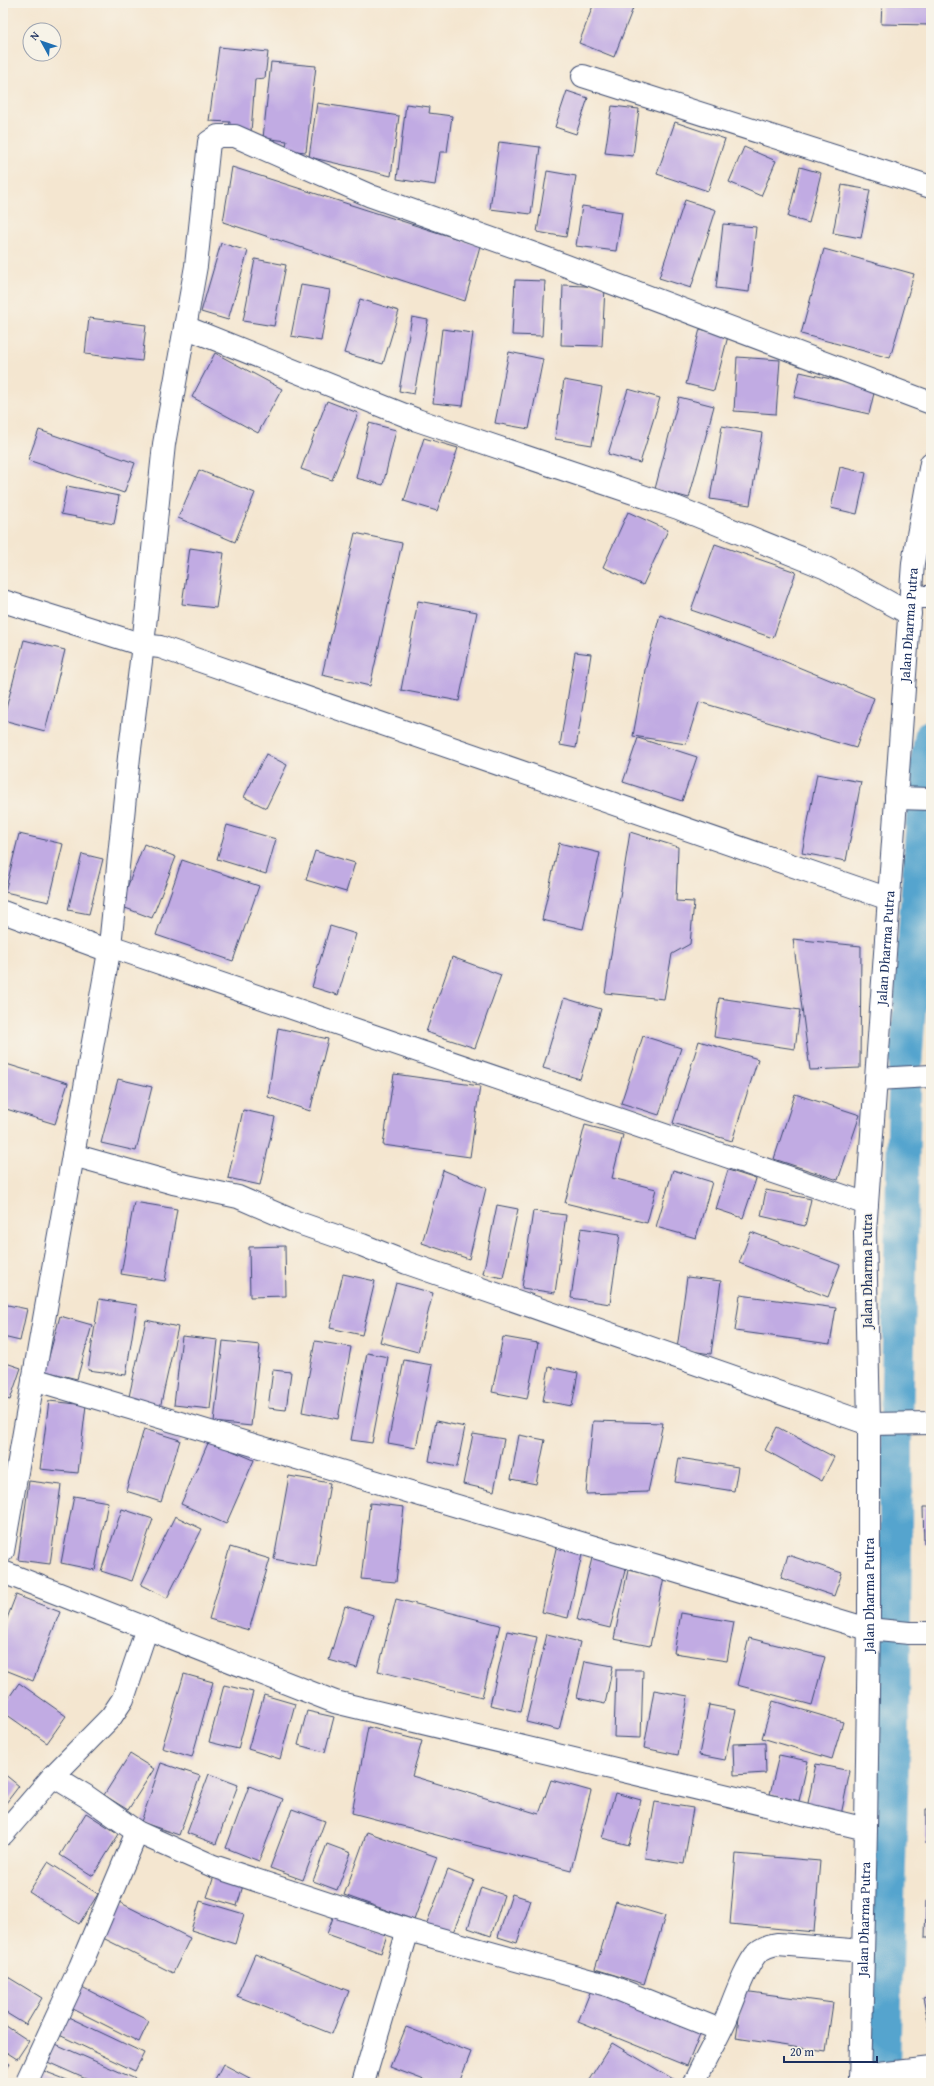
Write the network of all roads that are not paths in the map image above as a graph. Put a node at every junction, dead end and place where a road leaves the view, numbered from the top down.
1 (583, 76) dead end
2 (931, 187) edge
3 (185, 327) junction
4 (931, 403) edge
5 (931, 463) edge
6 (921, 595) edge
7 (3, 601) edge
8 (910, 614) junction
9 (143, 645) junction
10 (896, 798) junction
11 (924, 799) edge
12 (889, 899) junction
13 (3, 912) edge
14 (110, 948) junction
15 (929, 1076) edge
16 (886, 1079) junction
17 (73, 1155) junction
18 (867, 1204) junction
19 (33, 1379) junction
20 (931, 1423) edge
21 (878, 1424) junction
22 (3, 1551) edge
23 (3, 1572) edge
24 (147, 1628) junction
25 (876, 1630) junction
26 (931, 1633) edge
27 (53, 1776) junction
28 (866, 1829) junction
29 (137, 1832) junction
30 (3, 1834) edge
31 (408, 1930) junction
32 (863, 1951) junction
33 (720, 2030) junction
34 (931, 2068) edge
35 (864, 2078) edge
36 (26, 2083) edge
37 (363, 2083) edge
38 (694, 2083) edge

1 - 2 street
3 - 4 street
3 - 8 street
3 - 9 street
5 - 6 street, Jalan Dharma Putra
6 - 8 street, Jalan Dharma Putra
7 - 9 street
8 - 10 street, Jalan Dharma Putra
9 - 12 street
9 - 14 street
10 - 11 street
10 - 12 street, Jalan Dharma Putra
12 - 16 street, Jalan Dharma Putra
13 - 14 street
14 - 17 street
14 - 18 street
15 - 16 street
16 - 18 street, Jalan Dharma Putra
17 - 19 street
17 - 21 street
18 - 21 street, Jalan Dharma Putra
19 - 22 street
19 - 25 street
20 - 21 street
21 - 25 street, Jalan Dharma Putra
23 - 24 street
24 - 27 street
24 - 28 street
25 - 26 street
25 - 28 street, Jalan Dharma Putra
27 - 29 street
27 - 30 street
28 - 32 street, Jalan Dharma Putra
29 - 31 street
29 - 36 street
31 - 33 street
31 - 37 street
32 - 33 street
32 - 35 street, Jalan Dharma Putra
33 - 38 street
34 - 35 street

